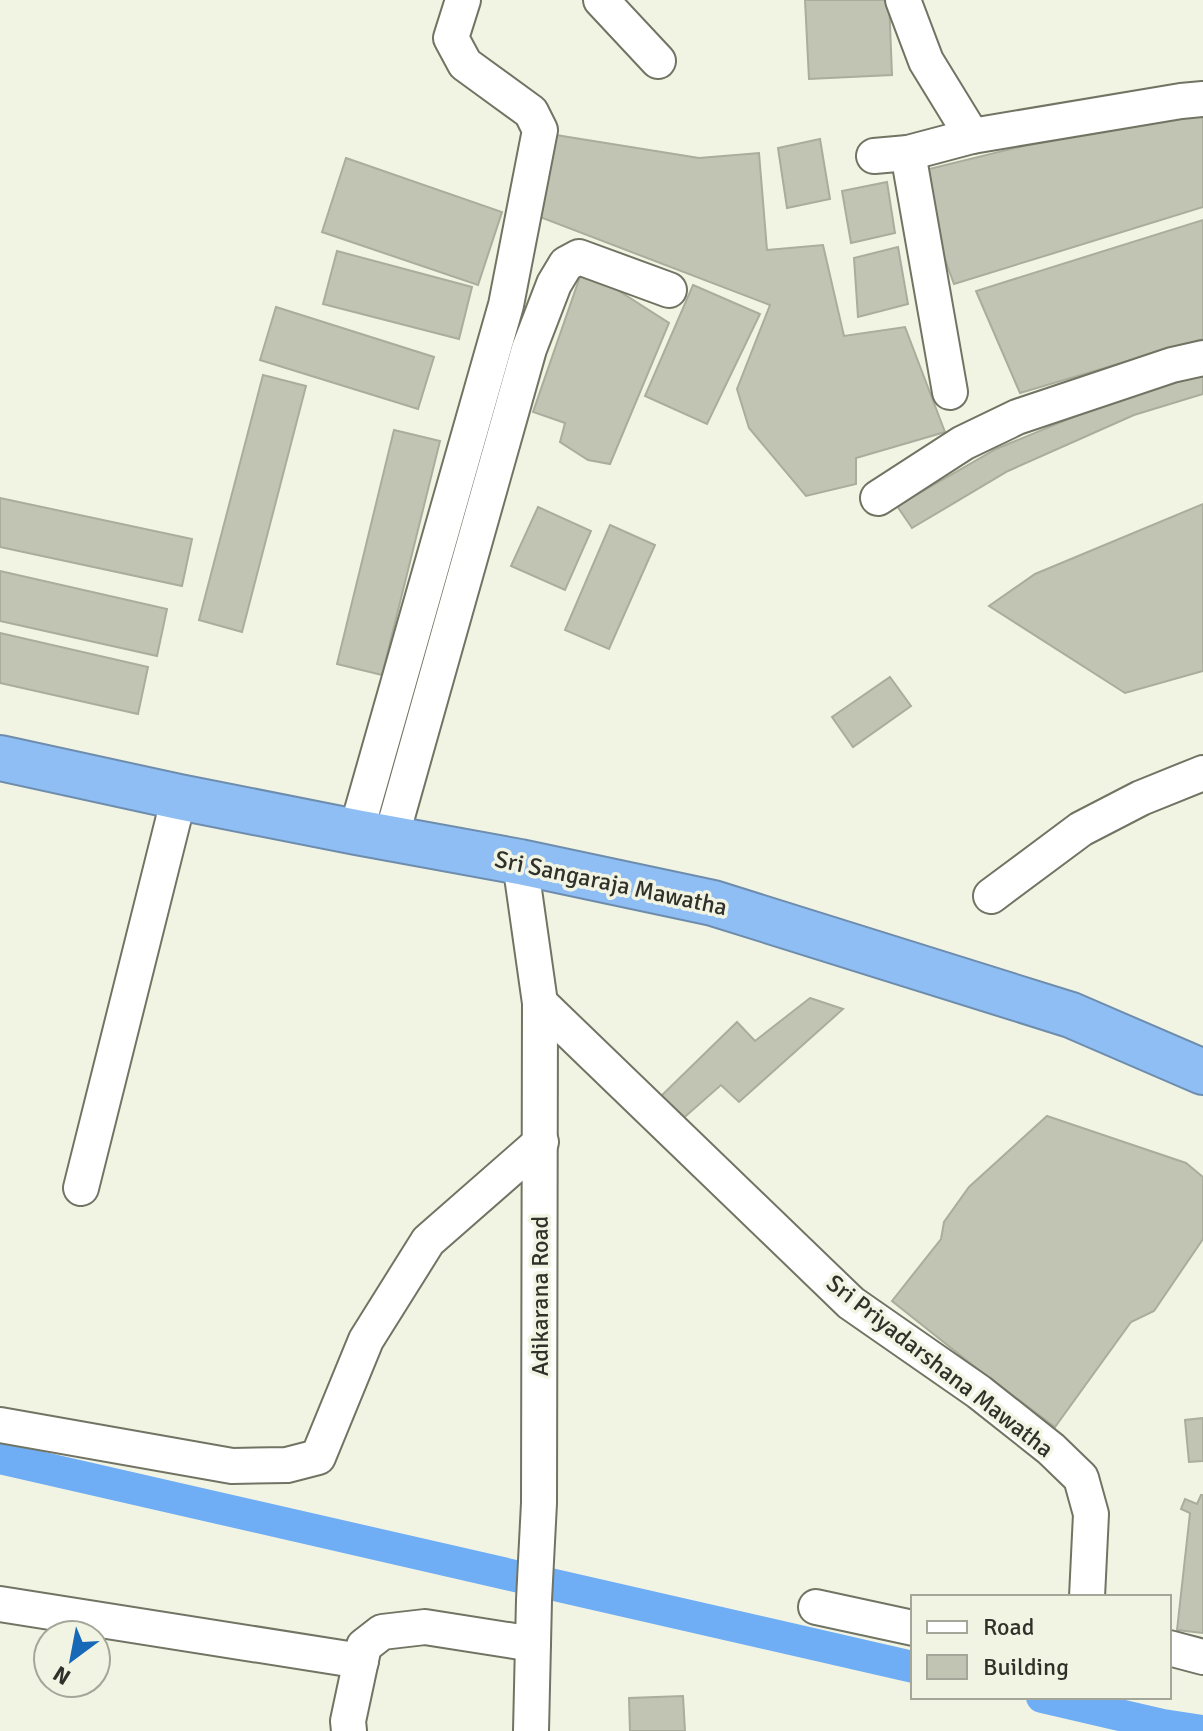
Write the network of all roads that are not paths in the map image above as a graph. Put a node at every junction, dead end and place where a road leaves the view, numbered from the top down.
1 (463, 0) edge
2 (601, 0) edge
3 (903, 0) edge
4 (658, 61) dead end
5 (1203, 99) edge
6 (972, 136) junction
7 (908, 153) junction
8 (874, 156) dead end
9 (669, 290) dead end
10 (1203, 358) edge
11 (950, 392) dead end
12 (878, 498) dead end
13 (0, 758) edge
14 (1203, 773) edge
15 (179, 797) junction
16 (373, 835) junction
17 (520, 862) junction
18 (991, 896) dead end
19 (540, 1003) junction
20 (1203, 1072) edge
21 (541, 1142) junction
22 (81, 1188) dead end
23 (0, 1425) edge
24 (1087, 1595) edge
25 (0, 1604) edge
26 (816, 1607) dead end
27 (911, 1628) edge
28 (533, 1644) junction
29 (1171, 1649) edge
30 (1203, 1657) edge
31 (361, 1661) junction
32 (349, 1731) edge
33 (531, 1731) edge

1 - 16 street
2 - 4 street
3 - 6 street
5 - 6 street
6 - 7 street
7 - 8 street
7 - 11 street
9 - 16 street
10 - 12 street
13 - 15 highway, Sri Sangaraja Mawatha
14 - 18 street
15 - 16 highway, Sri Sangaraja Mawatha
15 - 22 street
16 - 17 highway, Sri Sangaraja Mawatha
17 - 19 street, Adikarana Road
17 - 20 highway, Sri Sangaraja Mawatha
19 - 21 street, Adikarana Road
19 - 24 street, Sri Priyadarshana Mawatha
21 - 23 street
21 - 28 street, Adikarana Road
25 - 31 street
26 - 27 street
28 - 31 street
28 - 33 street, Adikarana Road
29 - 30 street
31 - 32 street

